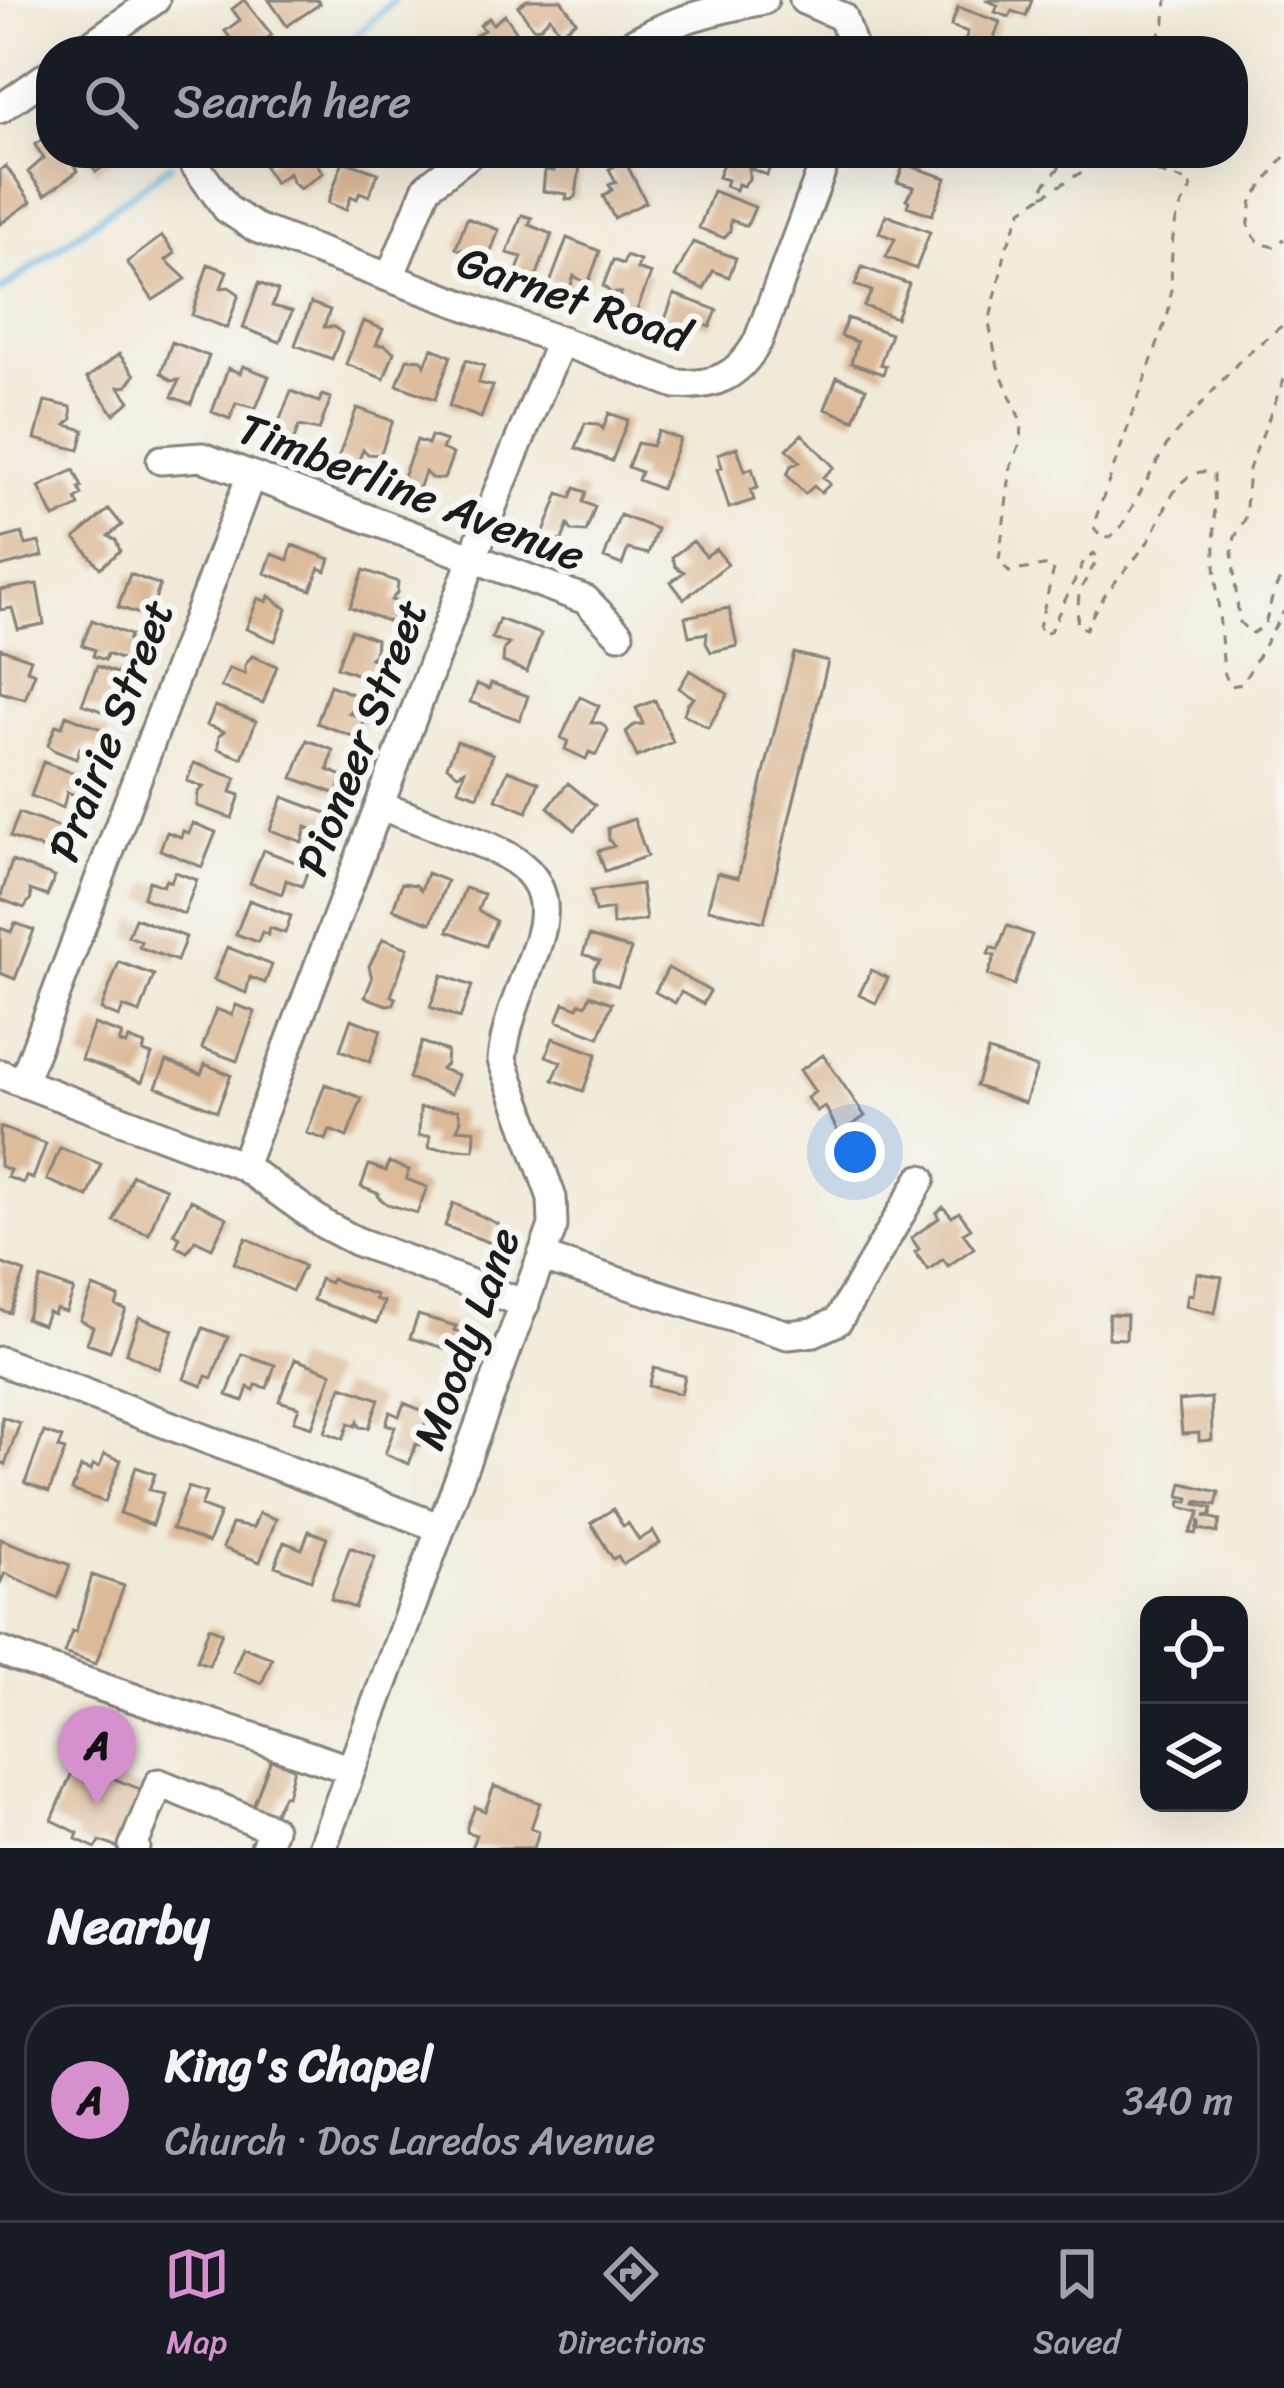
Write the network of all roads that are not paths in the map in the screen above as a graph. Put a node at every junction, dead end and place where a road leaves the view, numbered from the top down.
1 (155, 0) edge
2 (764, 0) edge
3 (804, 0) edge
4 (850, 8) edge
5 (111, 36) edge
6 (642, 36) edge
7 (36, 84) edge
8 (0, 109) edge
9 (197, 168) edge
10 (452, 168) edge
11 (822, 168) edge
12 (390, 277) junction
13 (561, 340) junction
14 (161, 460) dead end
15 (251, 475) junction
16 (474, 558) junction
17 (619, 634) dead end
18 (380, 806) junction
19 (11, 1078) edge
20 (243, 1166) junction
21 (921, 1179) dead end
22 (543, 1258) junction
23 (525, 1304) junction
24 (0, 1361) edge
25 (441, 1528) junction
26 (0, 1651) edge
27 (351, 1770) junction
28 (136, 1848) edge
29 (265, 1848) edge
30 (322, 1848) edge

1 - 5 street
2 - 6 street
3 - 4 street
7 - 8 street
9 - 12 street, Garnet Road
10 - 12 street
11 - 13 street, Garnet Road
12 - 13 street, Garnet Road
13 - 16 street, Pioneer Street
14 - 15 street, Timberline Avenue
15 - 16 street, Timberline Avenue
15 - 19 street, Prairie Street
16 - 17 street, Timberline Avenue
16 - 18 street, Pioneer Street
18 - 20 street, Pioneer Street
18 - 22 street, Moody Lane
19 - 20 street
20 - 23 street
21 - 22 street
22 - 23 street, Moody Lane
23 - 25 street, Moody Lane
24 - 25 street
25 - 27 street, Moody Lane
26 - 27 street
27 - 30 street, Moody Lane
28 - 29 street

